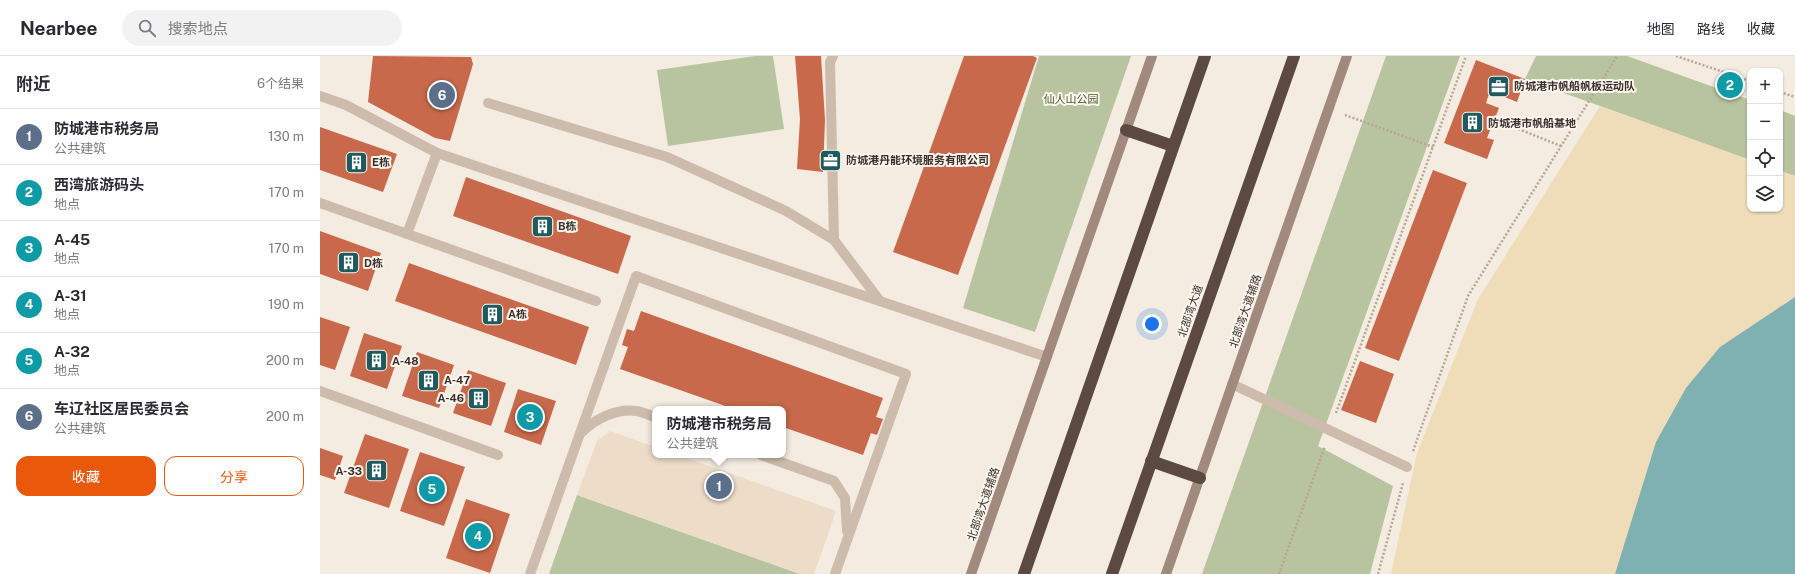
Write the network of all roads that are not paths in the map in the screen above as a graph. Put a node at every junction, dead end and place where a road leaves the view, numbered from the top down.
1 (833, 56) edge
2 (1152, 56) edge
3 (1205, 56) edge
4 (1294, 56) edge
5 (1347, 56) edge
6 (320, 96) edge
7 (488, 104) dead end
8 (1126, 130) junction
9 (1173, 146) junction
10 (437, 153) junction
11 (320, 202) edge
12 (407, 234) junction
13 (834, 240) junction
14 (596, 301) dead end
15 (880, 301) junction
16 (1047, 357) junction
17 (1232, 384) junction
18 (320, 391) edge
19 (652, 416) edge
20 (579, 434) junction
21 (498, 455) dead end
22 (769, 458) edge
23 (1151, 461) junction
24 (1407, 467) road end
25 (1200, 478) junction
26 (847, 539) junction
27 (530, 574) edge
28 (835, 574) edge
29 (971, 574) edge
30 (1024, 574) edge
31 (1112, 574) edge
32 (1166, 574) edge

1 - 13 lane
2 - 8 main road, 北部湾大道辅路
3 - 9 highway
4 - 23 highway, 北部湾大道
5 - 17 main road, 北部湾大道辅路
6 - 10 lane
7 - 13 lane
8 - 9 highway
8 - 16 main road, 北部湾大道辅路
9 - 30 highway
10 - 12 lane
10 - 15 lane
11 - 12 lane
12 - 14 lane
13 - 15 lane
15 - 16 lane
16 - 29 main road, 北部湾大道辅路
17 - 24 lane
17 - 25 main road, 北部湾大道辅路
18 - 21 lane
19 - 20 lane
20 - 26 lane
20 - 27 lane
22 - 26 lane
23 - 25 highway
23 - 31 highway, 北部湾大道
25 - 32 main road, 北部湾大道辅路
26 - 28 lane

